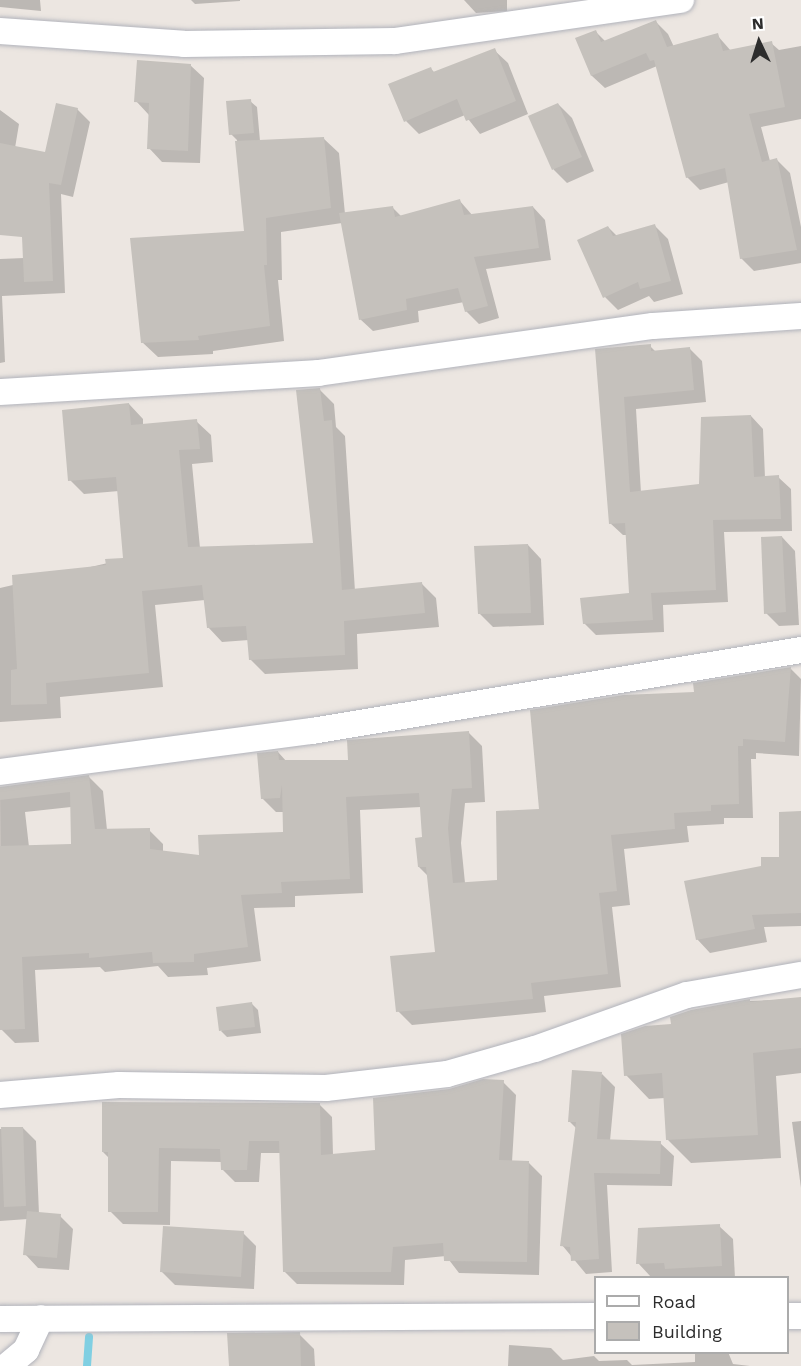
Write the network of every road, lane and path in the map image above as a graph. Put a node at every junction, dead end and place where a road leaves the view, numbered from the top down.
1 (681, 0) edge
2 (0, 31) edge
3 (801, 316) edge
4 (0, 392) edge
5 (801, 650) edge
6 (0, 772) edge
7 (801, 975) edge
8 (0, 1095) edge
9 (594, 1316) edge
10 (41, 1318) junction
11 (0, 1319) edge
12 (7, 1366) edge

1 - 2 street
3 - 4 street
5 - 6 street
7 - 8 street
9 - 10 street
10 - 11 street
10 - 12 street

